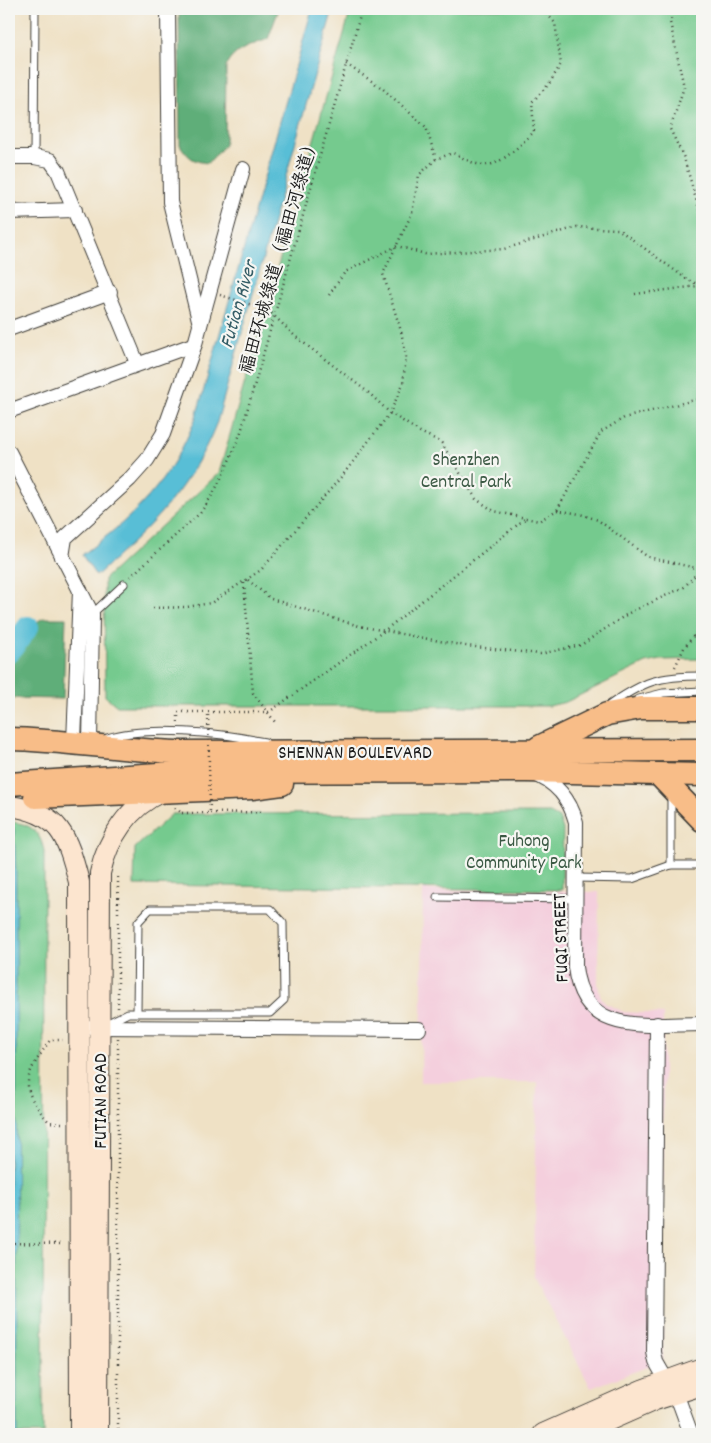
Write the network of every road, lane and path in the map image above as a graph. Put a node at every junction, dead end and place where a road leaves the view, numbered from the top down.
1 (35, 9) edge
2 (168, 9) edge
3 (362, 9) edge
4 (543, 9) edge
5 (675, 9) edge
6 (346, 64) junction
7 (9, 157) edge
8 (34, 157) junction
9 (436, 159) junction
10 (243, 169) dead end
11 (75, 210) junction
12 (9, 212) edge
13 (702, 220) edge
14 (397, 246) junction
15 (702, 253) edge
16 (700, 286) edge
17 (110, 292) junction
18 (634, 294) dead end
19 (702, 294) edge
20 (220, 295) dead end
21 (329, 295) dead end
22 (274, 317) junction
23 (200, 324) junction
24 (9, 329) edge
25 (195, 344) junction
26 (138, 363) junction
27 (702, 398) edge
28 (9, 411) edge
29 (390, 413) junction
30 (9, 452) edge
31 (557, 510) junction
32 (526, 518) junction
33 (62, 557) junction
34 (702, 569) edge
35 (248, 580) junction
36 (244, 583) junction
37 (124, 584) joint
38 (80, 589) junction
39 (153, 608) dead end
40 (92, 614) junction
41 (702, 625) edge
42 (384, 631) junction
43 (693, 636) junction
44 (702, 643) edge
45 (674, 669) dead end
46 (702, 676) edge
47 (702, 691) edge
48 (702, 708) edge
49 (208, 712) junction
50 (269, 712) junction
51 (599, 717) junction
52 (178, 722) dead end
53 (275, 722) dead end
54 (9, 739) edge
55 (82, 743) junction
56 (702, 750) edge
57 (525, 761) junction
58 (325, 772) junction
59 (702, 775) edge
60 (665, 782) junction
61 (9, 784) edge
62 (162, 792) junction
63 (9, 798) edge
64 (9, 806) edge
65 (263, 812) dead end
66 (182, 813) dead end
67 (210, 813) junction
68 (702, 820) edge
69 (671, 864) junction
70 (118, 865) dead end
71 (702, 865) edge
72 (576, 878) junction
73 (437, 897) dead end
74 (576, 899) junction
75 (138, 1013) junction
76 (656, 1024) junction
77 (702, 1024) edge
78 (104, 1025) junction
79 (420, 1029) dead end
80 (63, 1040) dead end
81 (62, 1123) dead end
82 (9, 1243) edge
83 (63, 1244) dead end
84 (702, 1368) edge
85 (702, 1385) edge
86 (670, 1386) junction
87 (80, 1434) edge
88 (98, 1434) edge
89 (118, 1434) edge
90 (543, 1434) edge
91 (578, 1434) edge
92 (691, 1434) edge

1 - 8 lane
2 - 23 street
3 - 6 path, 福田环城绿道（福田河绿道）
4 - 9 path
5 - 13 path
6 - 9 path
6 - 22 path, 福田环城绿道（福田河绿道）
7 - 8 street
8 - 11 street
9 - 14 path
10 - 23 street
11 - 12 street
11 - 17 street
14 - 16 path
14 - 21 path
14 - 29 path
15 - 16 path
16 - 18 path
16 - 19 path
17 - 24 street
17 - 26 street
20 - 22 path
22 - 29 path
22 - 37 path, 福田环城绿道（福田河绿道）
23 - 25 street
25 - 26 street
25 - 33 street
26 - 28 street
27 - 31 path
29 - 32 path
29 - 35 path
30 - 33 street
31 - 32 path
31 - 34 path
32 - 42 path
33 - 38 street
34 - 42 path
35 - 36 path
35 - 42 path
36 - 39 path
36 - 50 path
37 - 40 lane
38 - 40 street
38 - 55 street
40 - 55 street
41 - 43 path
42 - 50 path
43 - 44 path
43 - 45 path
46 - 51 lane
47 - 51 lane
48 - 51 main road
49 - 50 path
49 - 52 path
49 - 67 path, bridge
50 - 53 path
51 - 57 main road
54 - 55 main road, SHENNAN BOULEVARD
55 - 57 main road, SHENNAN BOULEVARD
56 - 57 main road, SHENNAN BOULEVARD
57 - 58 main road, SHENNAN BOULEVARD
57 - 60 main road, SHENNAN BOULEVARD
57 - 72 street, FUQI STREET
58 - 61 main road, SHENNAN BOULEVARD
58 - 62 main road
59 - 60 main road, SHENNAN BOULEVARD
60 - 68 main road
60 - 69 lane
62 - 63 main road
62 - 78 main road, FUTIAN ROAD
64 - 78 main road, FUTIAN ROAD
65 - 67 path
66 - 67 path, bridge
69 - 71 lane
69 - 72 lane
70 - 78 path
72 - 74 street, FUQI STREET
73 - 74 lane
74 - 76 street, FUQI STREET
75 - 75 lane
75 - 78 lane
76 - 77 street, FUQI STREET
76 - 86 street
78 - 79 street
78 - 87 main road, FUTIAN ROAD
78 - 88 main road, FUTIAN ROAD
78 - 89 path
80 - 81 path
82 - 83 path
84 - 86 main road
85 - 86 main road
86 - 90 main road
86 - 91 main road
86 - 92 street

